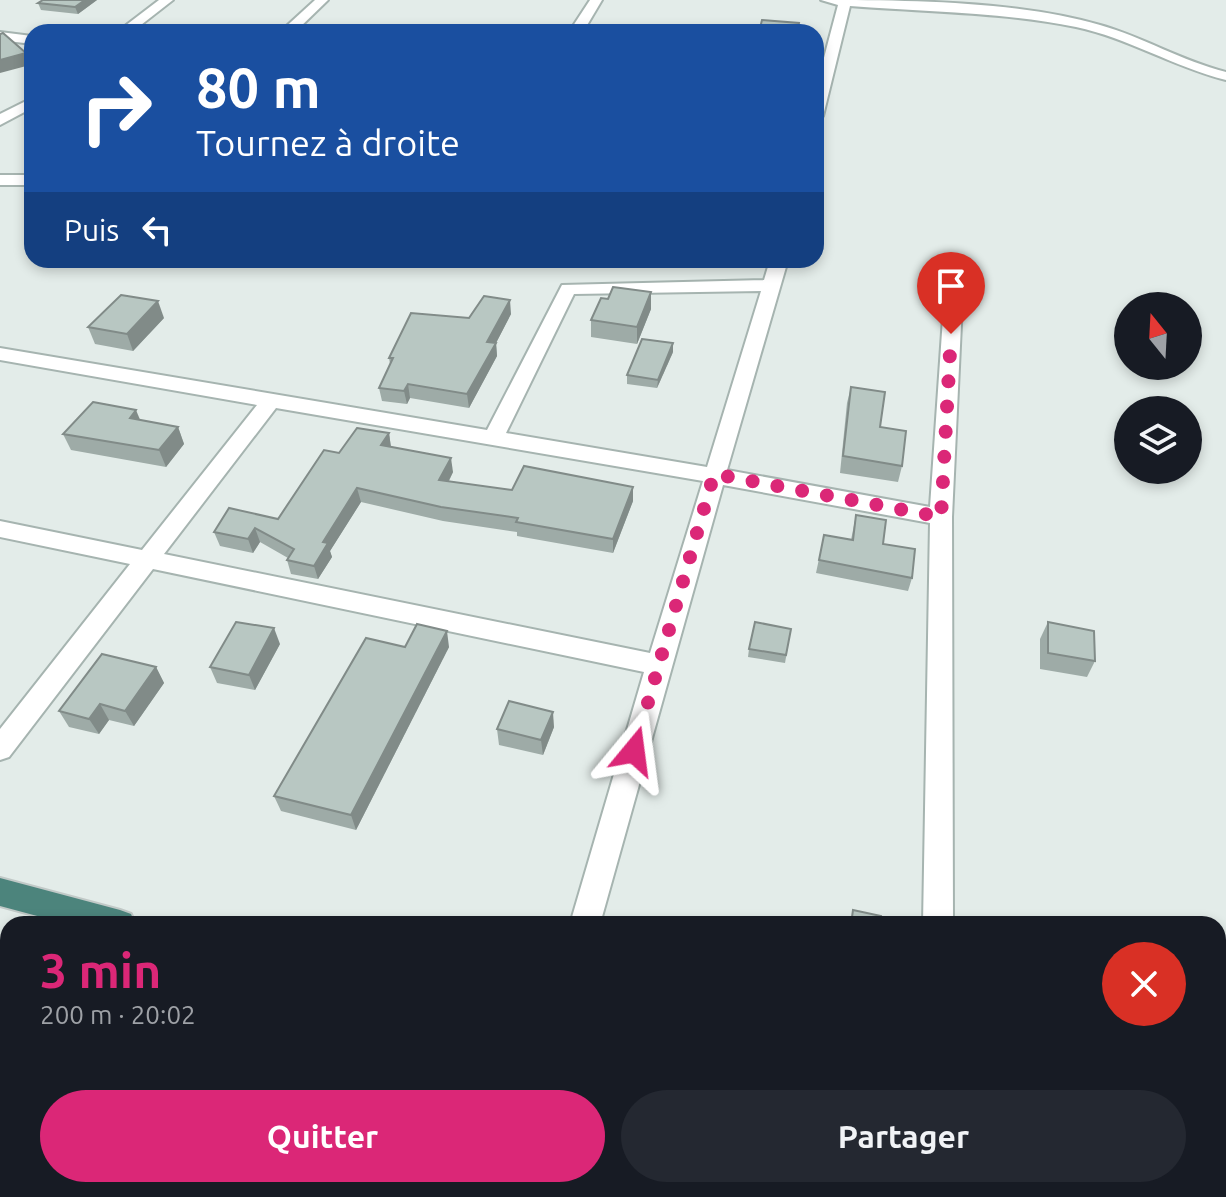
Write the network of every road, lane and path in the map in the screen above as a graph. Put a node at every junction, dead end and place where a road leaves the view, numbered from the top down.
1 (167, 0) edge
2 (322, 0) edge
3 (596, 0) edge
4 (827, 0) edge
5 (845, 2) edge
6 (135, 24) edge
7 (296, 24) edge
8 (581, 24) edge
9 (0, 36) edge
10 (24, 39) edge
11 (1226, 76) edge
12 (824, 85) edge
13 (24, 107) edge
14 (0, 120) edge
15 (0, 180) edge
16 (24, 180) edge
17 (777, 268) edge
18 (773, 285) junction
19 (953, 303) dead end
20 (0, 354) edge
21 (270, 402) junction
22 (493, 438) junction
23 (714, 474) junction
24 (941, 517) junction
25 (0, 529) edge
26 (149, 558) junction
27 (659, 665) junction
28 (0, 749) edge
29 (0, 892) edge
30 (90, 916) edge
31 (587, 916) edge
32 (938, 916) edge

1 - 6 street
2 - 7 street
3 - 8 street
4 - 5 street
5 - 11 street
5 - 12 street
9 - 10 street
13 - 14 street
15 - 16 street
17 - 18 street
18 - 22 street
18 - 23 street
19 - 24 street
20 - 21 street
21 - 22 street
21 - 26 street
22 - 23 street
23 - 24 street
23 - 27 street
24 - 32 street
25 - 26 street
26 - 27 street
26 - 28 street
27 - 31 street
29 - 30 highway

